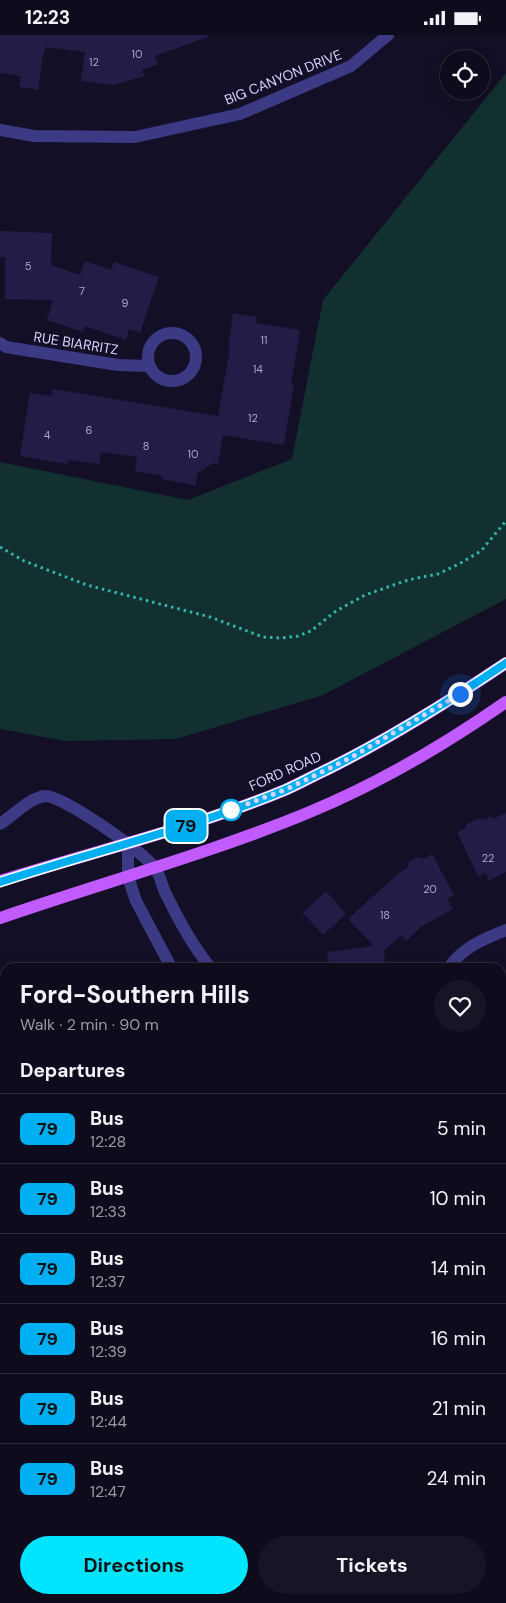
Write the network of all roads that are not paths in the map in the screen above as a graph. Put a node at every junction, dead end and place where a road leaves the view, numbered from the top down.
1 (388, 35) edge
2 (0, 130) edge
3 (0, 343) edge
4 (149, 366) dead end
5 (506, 663) edge
6 (506, 702) edge
7 (0, 824) edge
8 (128, 842) junction
9 (155, 868) junction
10 (128, 877) junction
11 (0, 881) edge
12 (0, 918) edge
13 (506, 930) edge
14 (169, 963) edge
15 (207, 963) edge
16 (452, 963) edge

1 - 2 street, BIG CANYON DRIVE
3 - 4 street, RUE BIARRITZ
5 - 8 main road, FORD ROAD
6 - 9 main road
7 - 8 street
8 - 9 street
8 - 10 street
8 - 11 main road, FORD ROAD
9 - 10 main road
9 - 15 street
10 - 12 main road
10 - 14 street
13 - 16 street

